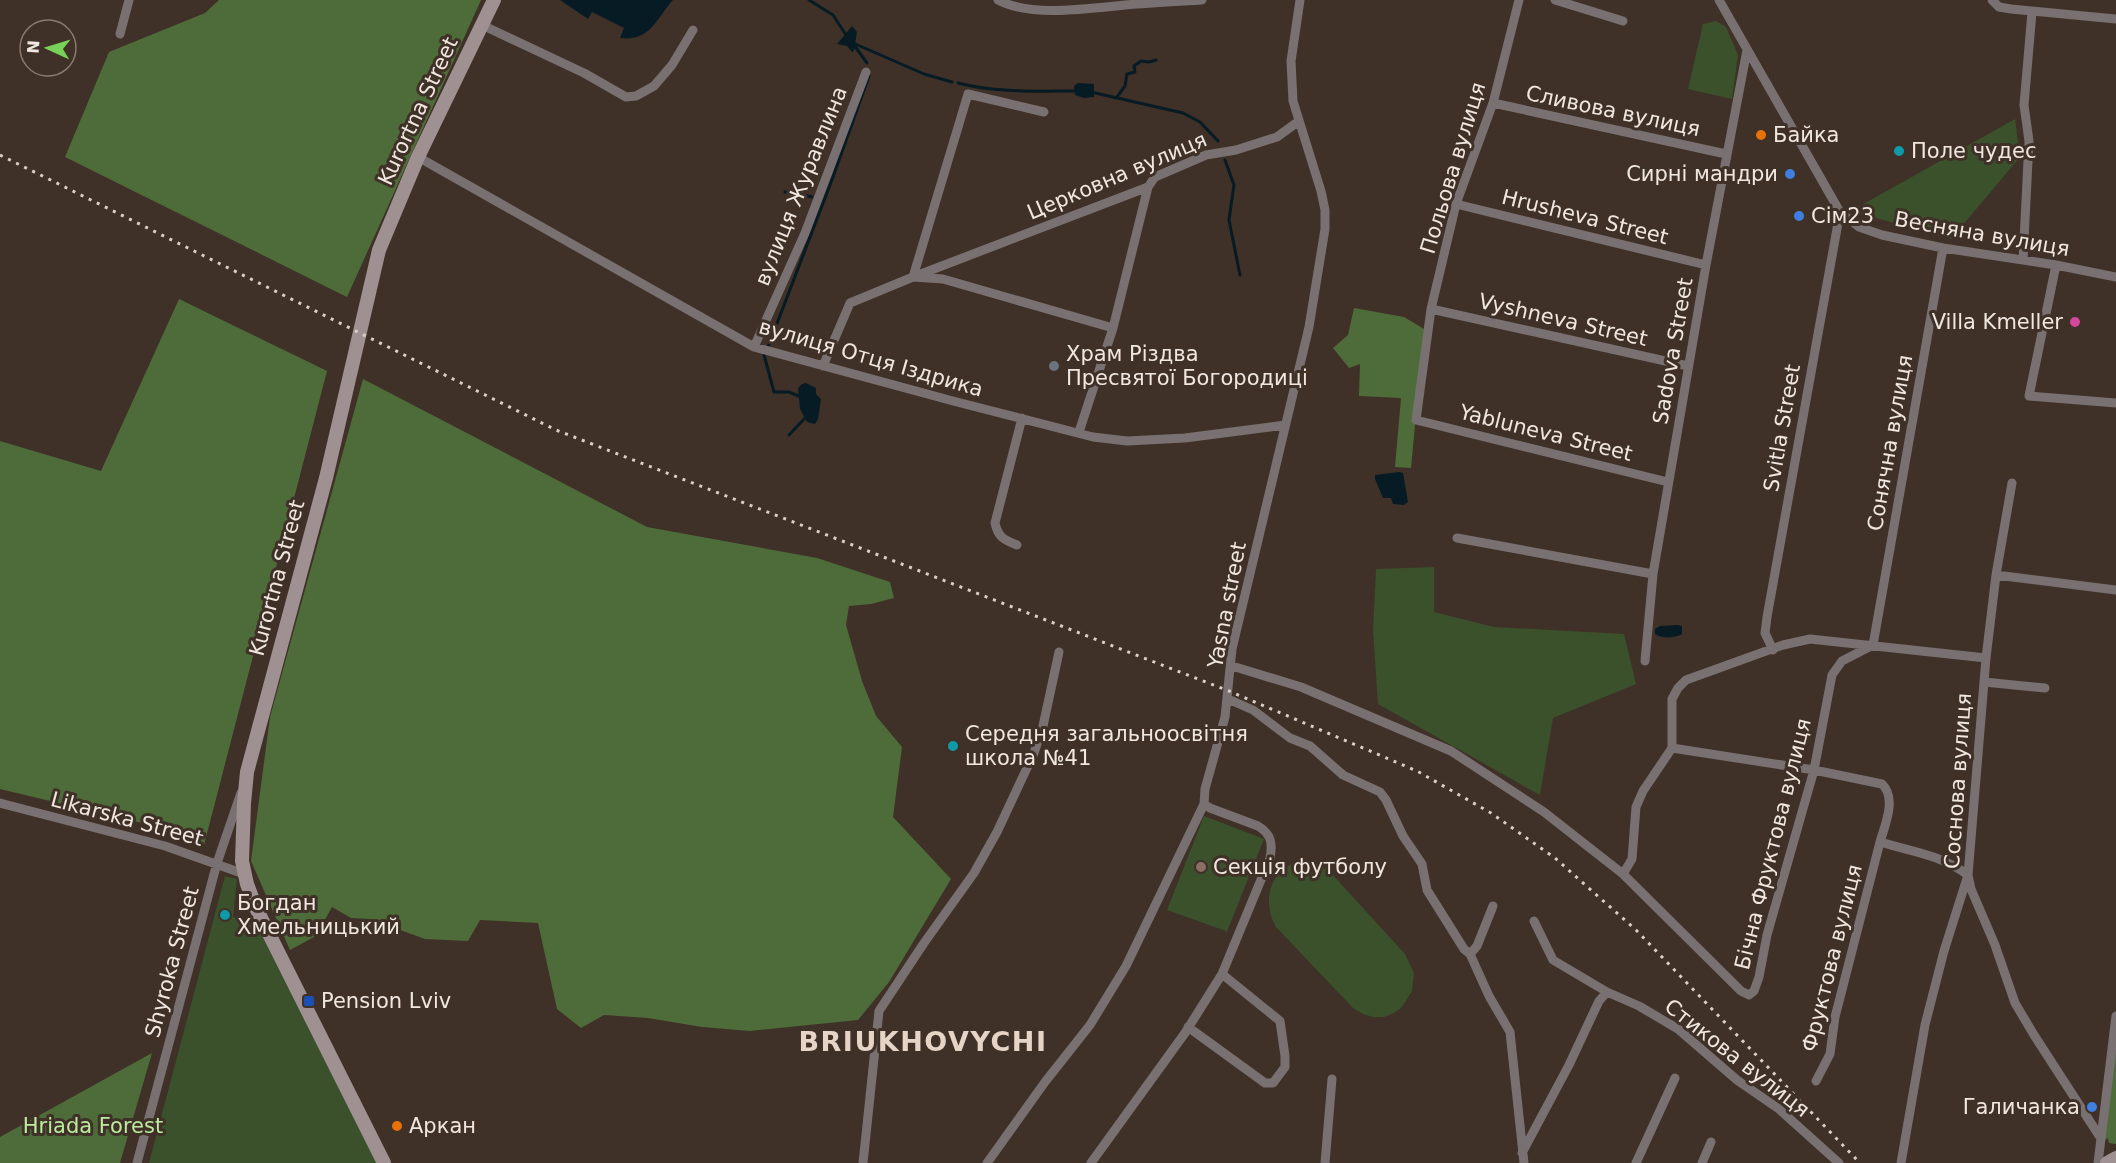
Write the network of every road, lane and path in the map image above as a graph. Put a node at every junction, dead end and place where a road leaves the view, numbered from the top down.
1 (129, 0) edge
2 (494, 0) edge
3 (998, 0) edge
4 (1202, 0) edge
5 (1300, 0) edge
6 (1519, 0) edge
7 (1555, 0) edge
8 (1719, 0) edge
9 (1992, 0) edge
10 (1134, 2) edge
11 (2032, 12) junction
12 (2116, 19) edge
13 (1623, 21) dead end
14 (482, 25) junction
15 (693, 30) dead end
16 (120, 34) dead end
17 (1748, 50) junction
18 (866, 72) dead end
19 (1493, 103) junction
20 (1044, 112) dead end
21 (1299, 121) junction
22 (1726, 154) junction
23 (418, 157) junction
24 (1148, 187) junction
25 (1456, 204) junction
26 (1840, 212) junction
27 (1943, 248) junction
28 (2023, 260) junction
29 (1706, 265) junction
30 (2056, 265) junction
31 (913, 277) junction
32 (2116, 277) edge
33 (1431, 309) junction
34 (1113, 328) junction
35 (754, 347) junction
36 (823, 366) junction
37 (1688, 366) junction
38 (2116, 403) edge
39 (1022, 418) junction
40 (1416, 420) joint
41 (1285, 425) junction
42 (1079, 432) junction
43 (1668, 482) junction
44 (2012, 483) dead end
45 (1457, 538) dead end
46 (1017, 545) dead end
47 (1653, 574) junction
48 (1996, 575) junction
49 (2116, 590) edge
50 (1872, 645) junction
51 (1773, 650) junction
52 (1059, 652) dead end
53 (1986, 658) junction
54 (1646, 661) dead end
55 (1232, 666) junction
56 (1984, 682) junction
57 (2044, 688) dead end
58 (1228, 699) junction
59 (1672, 747) junction
60 (1814, 770) junction
61 (248, 772) junction
62 (0, 803) edge
63 (1204, 804) junction
64 (1880, 842) junction
65 (217, 863) junction
66 (244, 874) junction
67 (1623, 874) junction
68 (1968, 875) junction
69 (1493, 906) dead end
70 (1534, 921) dead end
71 (1470, 954) junction
72 (1222, 974) junction
73 (1607, 992) junction
74 (2116, 1016) edge
75 (1188, 1027) junction
76 (1675, 1078) dead end
77 (1332, 1079) dead end
78 (1816, 1081) dead end
79 (2100, 1137) junction
80 (1711, 1142) dead end
81 (1522, 1153) junction
82 (2116, 1158) edge
83 (137, 1163) edge
84 (384, 1163) edge
85 (863, 1163) edge
86 (987, 1163) edge
87 (1091, 1163) edge
88 (1325, 1163) edge
89 (1524, 1163) edge
90 (1636, 1163) edge
91 (1702, 1163) edge
92 (1839, 1163) edge
93 (1901, 1163) edge
94 (2098, 1163) edge
95 (2108, 1163) edge

1 - 16 street
2 - 14 main road, Kurortna Street
3 - 10 street
4 - 10 street
5 - 21 street, Yasna street
6 - 19 street, Польова вулиця
7 - 13 street
8 - 17 street, Весняна вулиця
9 - 11 street
11 - 12 street
11 - 28 street
14 - 15 street
14 - 23 main road, Kurortna Street
17 - 22 street, Sadova Street
17 - 26 street, Весняна вулиця
18 - 35 street, вулиця Журавлина
19 - 22 street, Сливова вулиця
19 - 25 street, Польова вулиця
20 - 31 street
21 - 24 street, Церковна вулиця
21 - 41 street, Yasna street
22 - 29 street, Sadova Street
23 - 35 street, вулиця Отця Іздрика
23 - 61 main road, Kurortna Street
24 - 31 street, Церковна вулиця
24 - 34 street
25 - 29 street, Hrusheva Street
25 - 33 street, Польова вулиця
26 - 27 street, Весняна вулиця
26 - 51 street, Svitla Street
27 - 28 street, Весняна вулиця
27 - 50 street, Сонячна вулиця
28 - 30 street, Весняна вулиця
29 - 37 street, Sadova Street
30 - 32 street, Весняна вулиця
30 - 38 street
31 - 34 street
31 - 36 street, Церковна вулиця
33 - 37 street, Vyshneva Street
33 - 40 street, Польова вулиця
34 - 42 street
35 - 36 street, вулиця Отця Іздрика
36 - 39 street, вулиця Отця Іздрика
37 - 43 street, Sadova Street
39 - 42 street, вулиця Отця Іздрика
39 - 46 street
40 - 43 street, Yabluneva Street
41 - 42 street, вулиця Отця Іздрика
41 - 55 street, Yasna street
43 - 47 street, Sadova Street
44 - 48 street, Соснова вулиця
45 - 47 street
47 - 54 street, Sadova Street
48 - 49 street
48 - 53 street, Соснова вулиця
50 - 51 street
50 - 53 street
50 - 60 street, Бічна Фруктова вулиця
51 - 59 street
52 - 85 street
53 - 56 street, Соснова вулиця
55 - 58 street, Yasna street
55 - 67 street
56 - 57 street
56 - 68 street, Соснова вулиця
58 - 63 street, Yasna street
58 - 71 street
59 - 60 street, Фруктова вулиця
59 - 67 street
60 - 64 street, Фруктова вулиця
60 - 67 street, Бічна Фруктова вулиця
61 - 65 street, Shyroka Street
61 - 66 main road, Kurortna Street
62 - 65 street, Likarska Street
63 - 72 street
63 - 86 street, Yasna street
64 - 68 street, Фруктова вулиця
64 - 78 street, Фруктова вулиця
65 - 66 street, Likarska Street
65 - 83 street, Shyroka Street
66 - 84 main road, Kurortna Street
68 - 79 street, Соснова вулиця
68 - 93 street
69 - 71 street
70 - 73 street, Стикова вулиця
71 - 81 street
72 - 75 street
72 - 75 street
73 - 81 street
73 - 92 street, Стикова вулиця
74 - 79 street
75 - 87 street
76 - 90 street
77 - 88 street
79 - 94 street
80 - 91 street
81 - 89 street
82 - 95 main road

